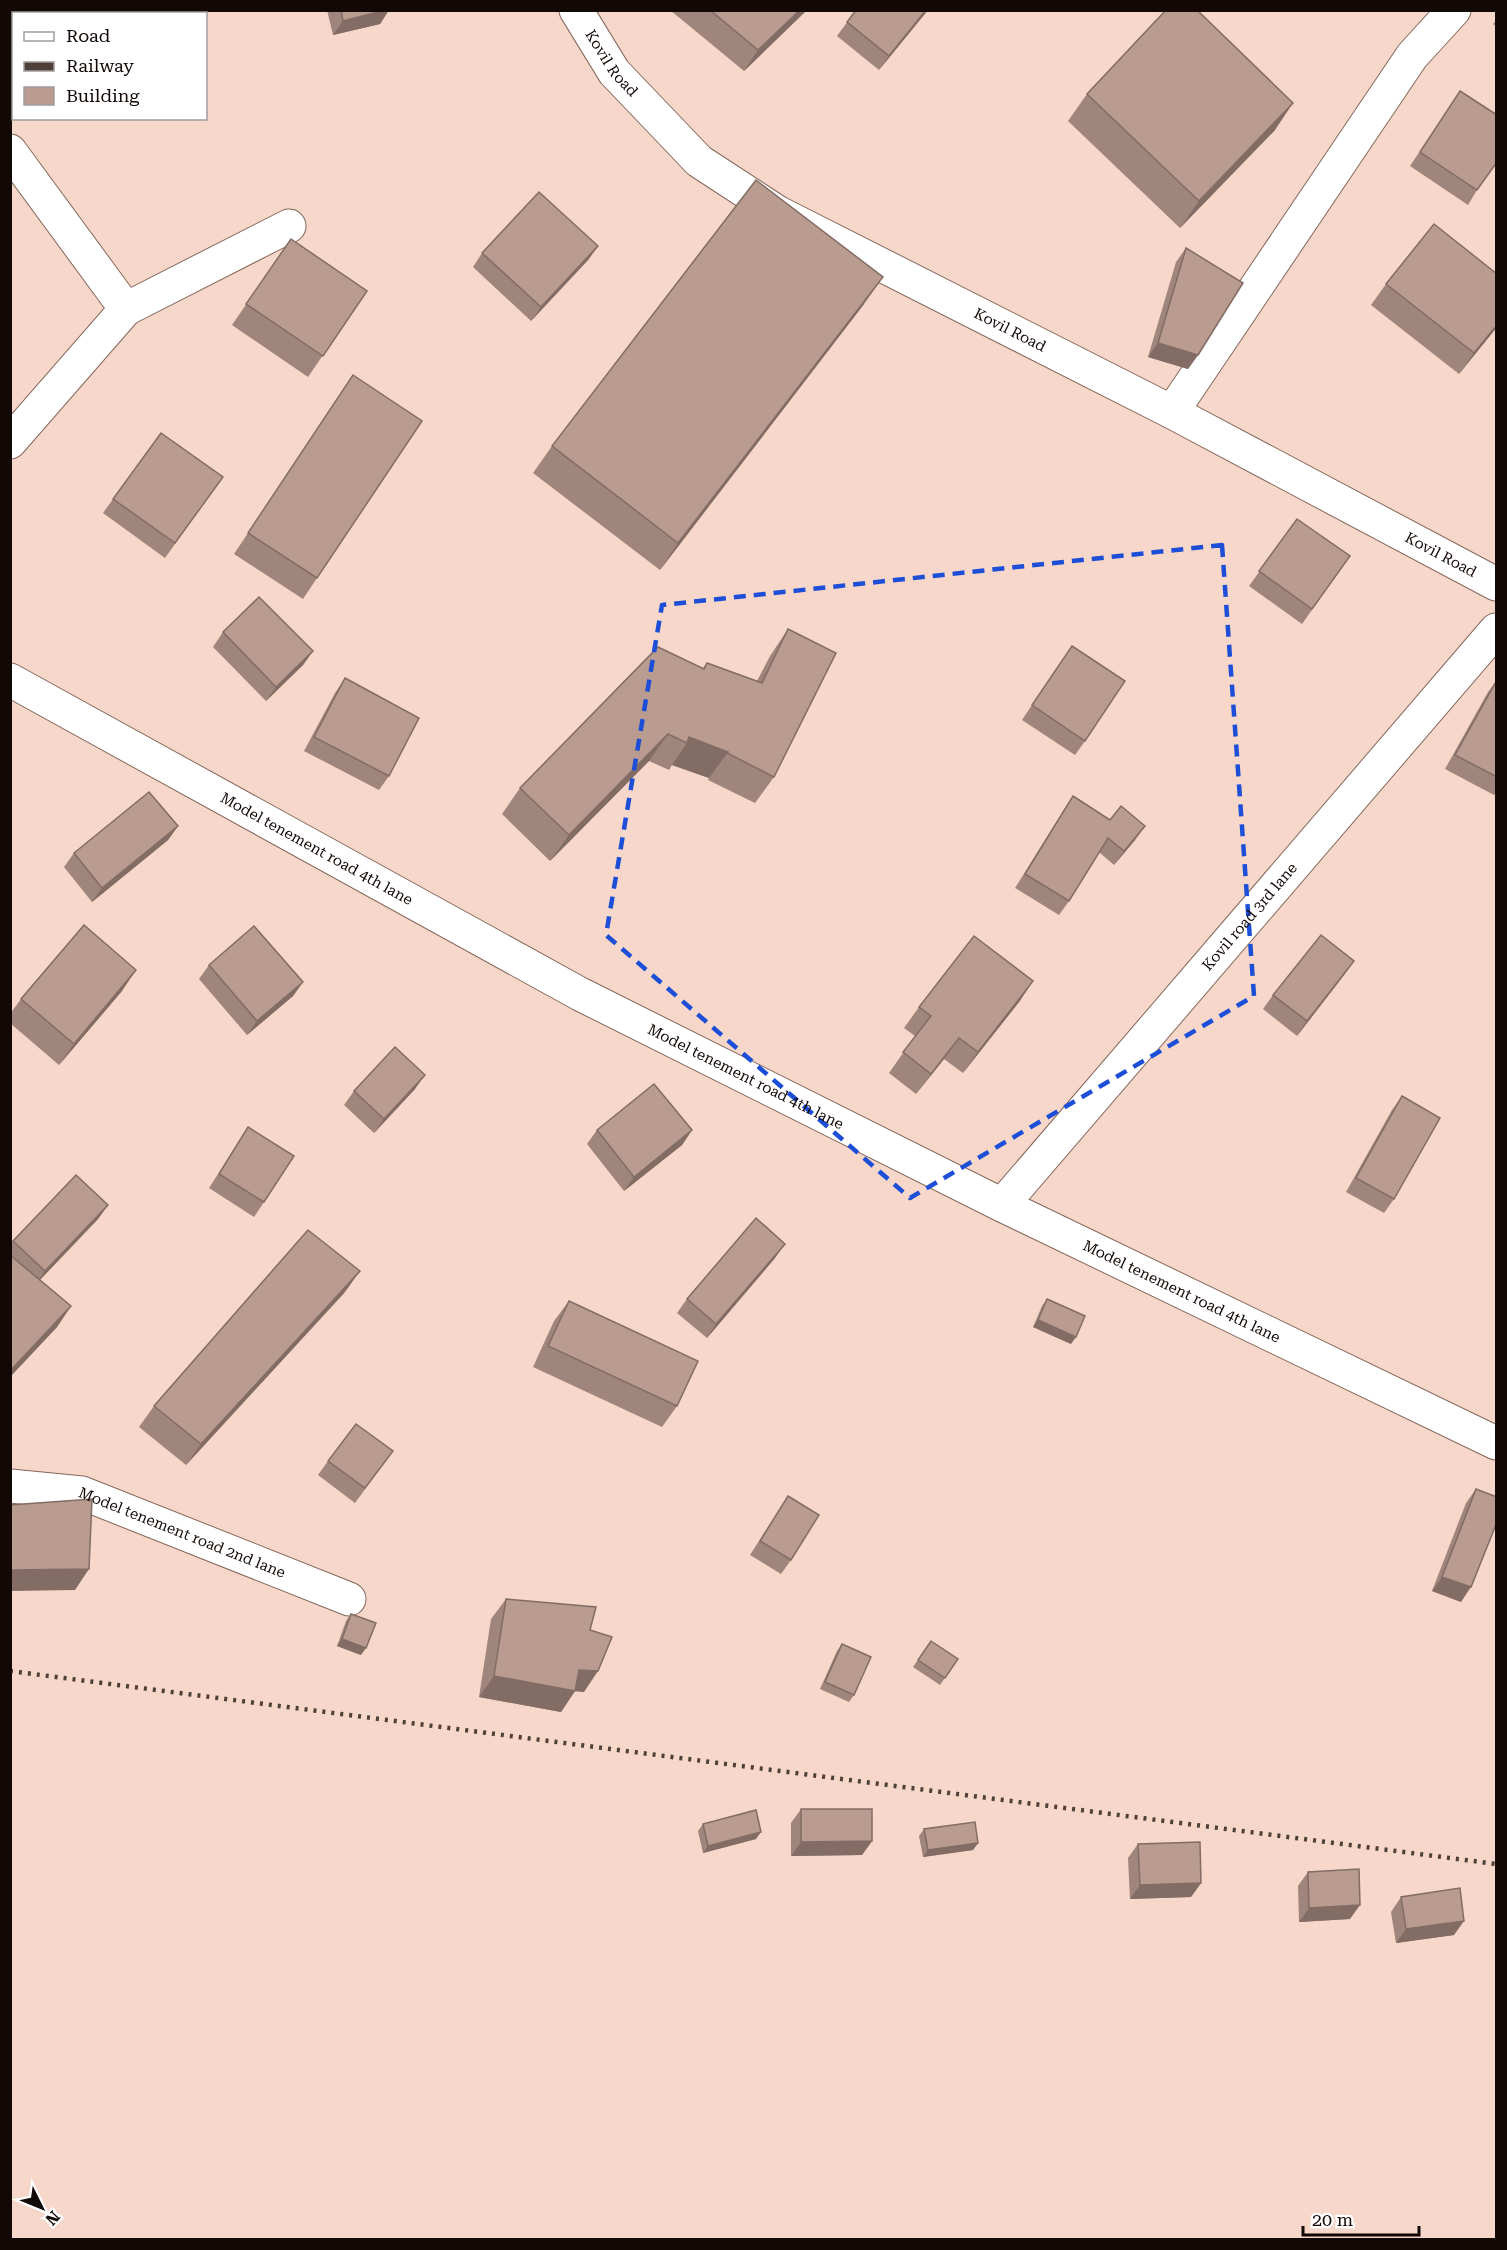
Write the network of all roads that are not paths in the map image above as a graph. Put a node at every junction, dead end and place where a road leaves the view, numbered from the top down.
1 (576, 10) edge
2 (1454, 10) edge
3 (10, 151) edge
4 (289, 226) dead end
5 (126, 309) junction
6 (1172, 412) junction
7 (10, 442) edge
8 (1497, 584) edge
9 (1497, 630) edge
10 (10, 680) edge
11 (1002, 1205) junction
12 (1497, 1443) edge
13 (10, 1486) edge
14 (349, 1599) dead end

1 - 6 street, Kovil Road
2 - 6 street
3 - 5 street
4 - 5 street
5 - 7 street
6 - 8 street, Kovil Road
9 - 11 street, Kovil road 3rd lane
10 - 11 street, Model tenement road 4th lane
11 - 12 street, Model tenement road 4th lane
13 - 14 street, Model tenement road 2nd lane

